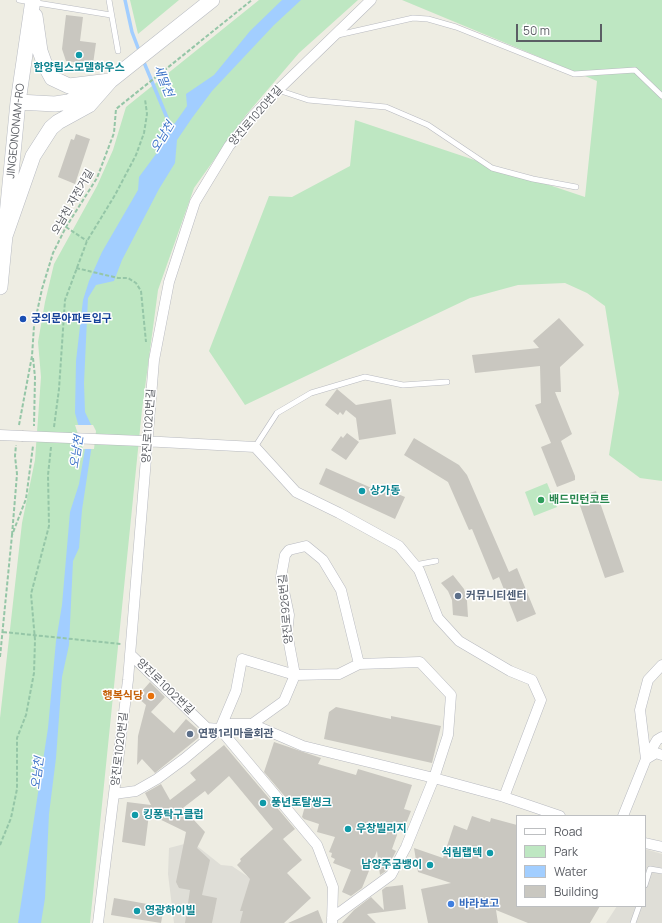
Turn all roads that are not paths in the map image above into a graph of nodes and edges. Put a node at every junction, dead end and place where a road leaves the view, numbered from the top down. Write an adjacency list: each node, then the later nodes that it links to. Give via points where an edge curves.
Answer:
1 (108, 0): 5 (lane)
2 (212, 0): 8 (street)
3 (371, 0): 6 (street, 양진로1020번길)
4 (28, 1): 5 (lane); 8 (street, via 40,51 52,78 69,86); 11 (street, JINGEONONAM-RO)
5 (111, 15): 7 (lane)
6 (335, 35): 9 (street, 양진로1020번길); 10 (lane, via 413,18 428,19 456,27 574,74 636,70)
7 (118, 51)
8 (110, 81): 11 (street, via 99,89 68,102); 13 (street, via 89,105 58,122 45,134 33,156)
9 (278, 90): 12 (lane, via 308,100 386,107 428,125 492,168); 17 (street, 양진로1020번길, via 229,146 195,202 169,282 154,360)
10 (662, 96)
11 (18, 102): 13 (street, JINGEONONAM-RO)
12 (576, 187)
13 (5, 236): 14 (street, JINGEONONAM-RO)
14 (0, 287)
15 (446, 382): 18 (lane, via 403,385 365,376 311,393 277,413)
16 (0, 435): 17 (street, bridge)
17 (145, 441): 18 (street); 21 (street, 양진로1020번길)
18 (254, 447): 20 (street, via 296,492 399,546)
19 (436, 560): 20 (lane)
20 (415, 565): 32 (street, via 438,618 459,641 510,671 532,680 541,700)
21 (131, 650): 26 (street, 양진로1002번길, via 206,728); 31 (street, 양진로1020번길)
22 (359, 664): 24 (street, via 339,674); 24 (street, 양진로926번길, via 341,590 323,560 306,546 289,550 285,555 282,577); 30 (street, via 420,662 451,695 448,735)
23 (662, 665): 29 (street, via 648,680 640,710)
24 (295, 675): 25 (street, via 284,701); 26 (street, via 242,659 236,692)
25 (252, 724): 26 (street, via 226,724); 30 (street, via 303,746)
26 (220, 729): 31 (street, via 157,779 136,791); 40 (street, via 317,845 333,887)
27 (662, 737): 29 (street)
28 (662, 755): 29 (street, via 656,753)
29 (646, 759): 34 (street)
30 (434, 778): 32 (street); 40 (street, via 406,847 391,875)
31 (114, 794): 41 (street, 양진로1020번길)
32 (504, 797): 33 (street)
33 (557, 815)
34 (623, 815)
35 (646, 843): 36 (street)
36 (662, 847)
37 (662, 871): 38 (lane, via 650,869)
38 (646, 882)
39 (638, 907): 42 (lane)
40 (332, 921)
41 (98, 923)
42 (633, 923)

